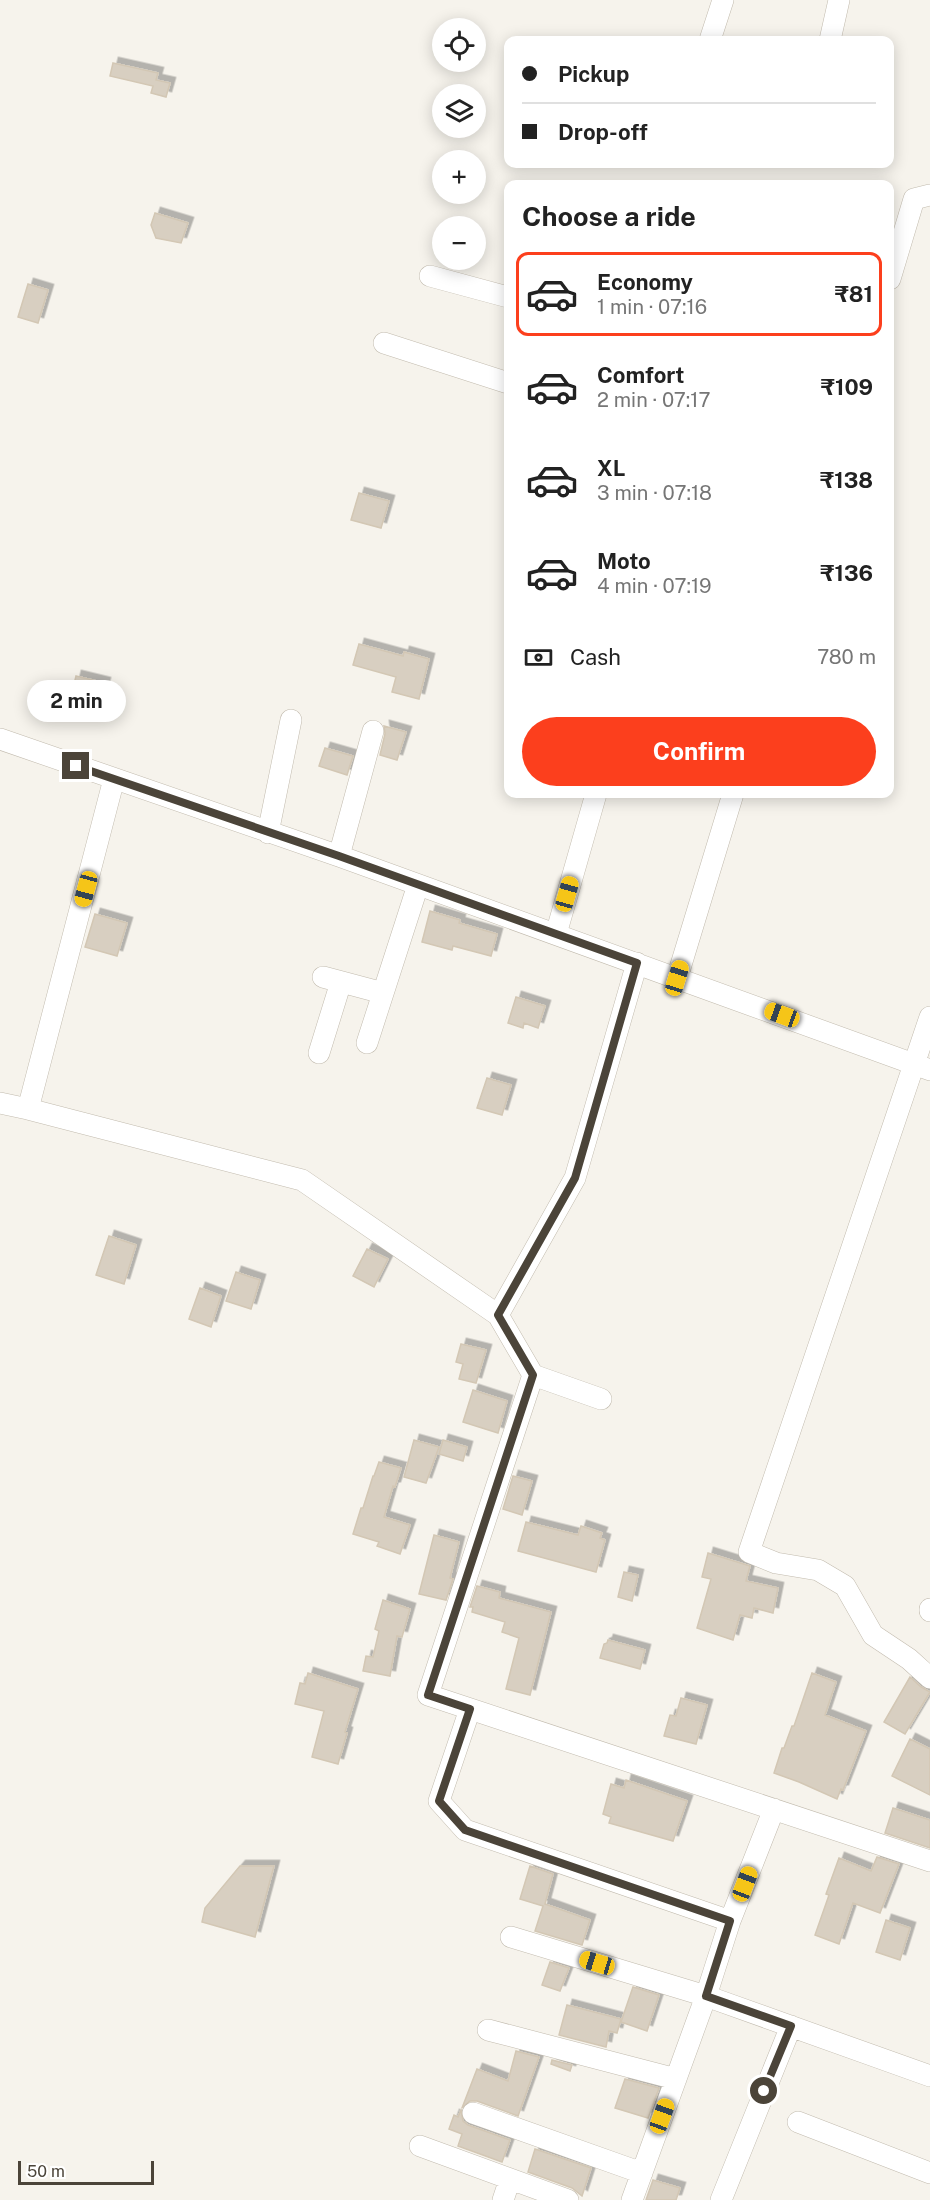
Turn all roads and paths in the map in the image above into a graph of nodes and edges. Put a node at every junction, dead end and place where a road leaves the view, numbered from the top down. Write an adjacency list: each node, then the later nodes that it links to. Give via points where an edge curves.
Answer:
1 (723, 0): 3 (street)
2 (839, 0): 4 (street)
3 (711, 36)
4 (831, 36)
5 (930, 195): 6 (street, via 914,199)
6 (894, 266)
7 (430, 276): 8 (street)
8 (504, 296)
9 (384, 343): 10 (street)
10 (504, 382)
11 (291, 720): 17 (street)
12 (373, 731): 18 (street)
13 (0, 740): 14 (street)
14 (114, 779): 17 (street); 29 (street)
15 (595, 798): 20 (street)
16 (732, 798): 22 (street)
17 (268, 833): 18 (street)
18 (339, 856): 19 (street)
19 (418, 885): 20 (street); 23 (street)
20 (556, 934): 21 (street)
21 (637, 963): 22 (street); 30 (street, via 575,1178)
22 (677, 978): 27 (street)
23 (383, 993): 25 (street); 26 (street, via 332,979)
24 (930, 1017): 27 (street)
25 (368, 1043)
26 (319, 1053)
27 (923, 1067): 33 (street, via 749,1552 776,1563 818,1570 845,1586 873,1635)
28 (0, 1103): 29 (street)
29 (28, 1109): 30 (street, via 302,1180)
30 (498, 1315): 31 (street)
31 (533, 1375): 32 (street); 34 (street, via 428,1695)
32 (601, 1399)
33 (930, 1678)
34 (470, 1709): 35 (street); 37 (street, via 439,1801 465,1830)
35 (774, 1809): 36 (street); 37 (street)
36 (930, 1861)
37 (730, 1921): 39 (street)
38 (511, 1936): 39 (street)
39 (706, 1996): 40 (street); 43 (street)
40 (791, 2026): 42 (street); 53 (street)
41 (488, 2030): 43 (street)
42 (930, 2076)
43 (676, 2079): 47 (street)
44 (473, 2113): 47 (street)
45 (798, 2122): 48 (street)
46 (420, 2146): 49 (street)
47 (642, 2173): 52 (street)
48 (930, 2173)
49 (510, 2179): 50 (street); 51 (street)
50 (503, 2200)
51 (567, 2200)
52 (632, 2200)
53 (720, 2200)

